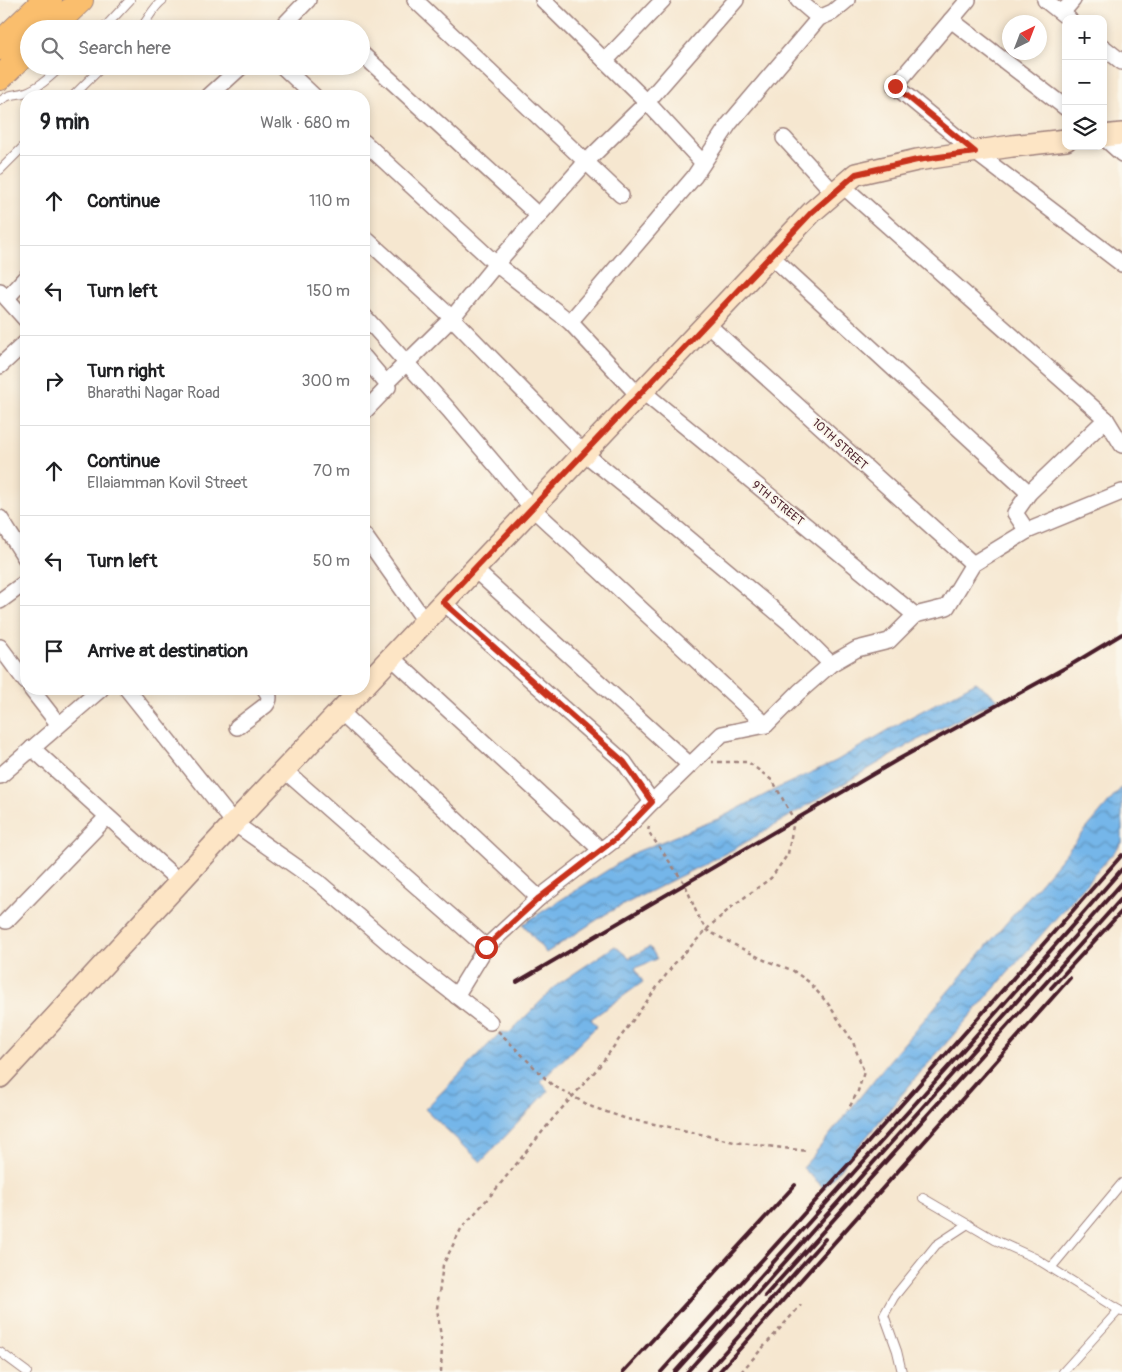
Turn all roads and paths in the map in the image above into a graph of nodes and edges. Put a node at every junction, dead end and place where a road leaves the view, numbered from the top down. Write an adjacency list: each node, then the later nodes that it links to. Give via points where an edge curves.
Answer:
1 (48, 0): 18 (highway)
2 (81, 0): 19 (main road)
3 (130, 0): 20 (lane)
4 (308, 0): 22 (street)
5 (415, 0): 51 (street)
6 (543, 0): 28 (street)
7 (663, 0): 28 (street)
8 (736, 0): 40 (street)
9 (798, 0): 17 (street)
10 (847, 0): 17 (street, via 833,12)
11 (968, 0): 23 (street)
12 (1045, 0): 15 (street)
13 (1073, 0): 16 (street)
14 (159, 1): 21 (lane)
15 (1064, 15)
16 (1066, 15)
17 (819, 18): 52 (street, via 729,124)
18 (29, 20)
19 (60, 20)
20 (111, 20)
21 (147, 20)
22 (289, 20)
23 (951, 20): 41 (street); 49 (street, via 895,86)
24 (20, 29): 25 (highway)
25 (9, 41): 39 (main road)
26 (1107, 50): 29 (street)
27 (370, 61): 56 (street)
28 (605, 61): 40 (street)
29 (1122, 62)
30 (52, 75): 34 (lane)
31 (94, 75): 35 (lane)
32 (232, 75): 36 (street)
33 (292, 75): 37 (street)
34 (30, 90)
35 (79, 90)
36 (216, 90)
37 (308, 90)
38 (20, 93): 39 (lane)
39 (0, 94)
40 (647, 102): 51 (street); 52 (street)
41 (1062, 105)
42 (1122, 134): 43 (main road)
43 (1107, 136)
44 (784, 138): 54 (street)
45 (1062, 141): 49 (main road)
46 (1107, 141): 50 (street)
47 (370, 148): 59 (street, 9TH STREET)
48 (20, 150): 53 (lane)
49 (975, 152): 54 (main road, via 917,160 856,174); 60 (street)
50 (1122, 154)
51 (586, 162): 55 (street); 56 (street)
52 (703, 163): 65 (street)
53 (0, 170)
54 (838, 189): 58 (main road); 75 (street)
55 (621, 195)
56 (539, 216): 59 (street)
57 (370, 243): 64 (street)
58 (770, 255): 67 (main road); 79 (street)
59 (496, 264): 64 (street); 65 (street, 9TH STREET)
60 (1122, 264)
61 (20, 281): 62 (street)
62 (3, 294): 63 (street)
63 (20, 313)
64 (452, 318): 69 (street); 77 (street)
65 (570, 322): 73 (street, 9TH STREET)
66 (370, 323): 69 (street)
67 (706, 323): 73 (main road); 85 (street, 10TH STREET)
68 (20, 348): 71 (street)
69 (406, 362): 72 (street); 80 (street)
70 (370, 364): 72 (street)
71 (0, 366)
72 (386, 383): 74 (street, via 388,387)
73 (640, 393): 77 (main road); 90 (street, 9TH STREET)
74 (370, 406)
75 (1106, 419): 76 (street); 79 (street)
76 (1122, 445)
77 (584, 453): 80 (main road); 94 (street, via 792,624)
78 (1122, 492): 82 (street)
79 (1029, 493): 82 (street, via 1015,513)
80 (532, 508): 86 (main road); 103 (street)
81 (0, 518): 84 (street)
82 (1028, 531): 85 (street)
83 (370, 548): 91 (street)
84 (20, 550)
85 (973, 564): 90 (street, via 947,607)
86 (474, 569): 89 (main road); 107 (street)
87 (20, 587): 88 (street)
88 (0, 602)
89 (443, 602): 91 (main road); 110 (street, via 624,762)
90 (915, 615): 94 (street, via 889,641 857,649)
91 (425, 621): 93 (main road)
92 (0, 648): 95 (street)
93 (391, 657): 96 (main road); 113 (street)
94 (831, 664): 103 (street)
95 (20, 674)
96 (370, 680)
97 (36, 695): 104 (street)
98 (94, 695): 104 (street)
99 (133, 695): 112 (street)
100 (269, 695): 105 (street, via 270,701 266,705)
101 (355, 695): 102 (main road)
102 (340, 711): 108 (main road); 115 (street)
103 (766, 724): 107 (street, via 722,734)
104 (59, 725): 106 (street)
105 (237, 726)
106 (32, 748): 109 (street); 111 (street)
107 (690, 765): 110 (street); 117 (path, via 748,762 773,781 794,820 788,854 771,878)
108 (284, 770): 112 (main road); 118 (street)
109 (0, 776)
110 (652, 802): 113 (street); 117 (path, via 648,831 685,884)
111 (107, 817): 114 (street); 116 (street)
112 (234, 823): 114 (main road); 119 (street, via 318,882)
113 (601, 850): 115 (street)
114 (180, 882): 121 (main road)
115 (539, 898): 118 (street)
116 (6, 921)
117 (706, 930): 122 (path, via 674,964 604,1060); 123 (path, via 764,960 792,970 809,982 829,1005 853,1042 864,1072)
118 (486, 947): 119 (street)
119 (456, 996): 120 (street)
120 (490, 1022): 122 (path, via 552,1085)
121 (0, 1077)
122 (573, 1096): 124 (path, via 627,1120 734,1142); 133 (path, via 461,1229 443,1265 437,1308 442,1345)
123 (848, 1110)
124 (807, 1151)
125 (1122, 1183): 128 (lane)
126 (923, 1198): 127 (lane)
127 (968, 1224): 128 (lane); 135 (lane, via 936,1245 894,1297 884,1315)
128 (1051, 1268): 130 (lane)
129 (801, 1305): 134 (path)
130 (1121, 1311): 136 (lane)
131 (0, 1352): 132 (lane)
132 (27, 1372)
133 (441, 1372)
134 (741, 1372)
135 (902, 1372)
136 (1063, 1372)

